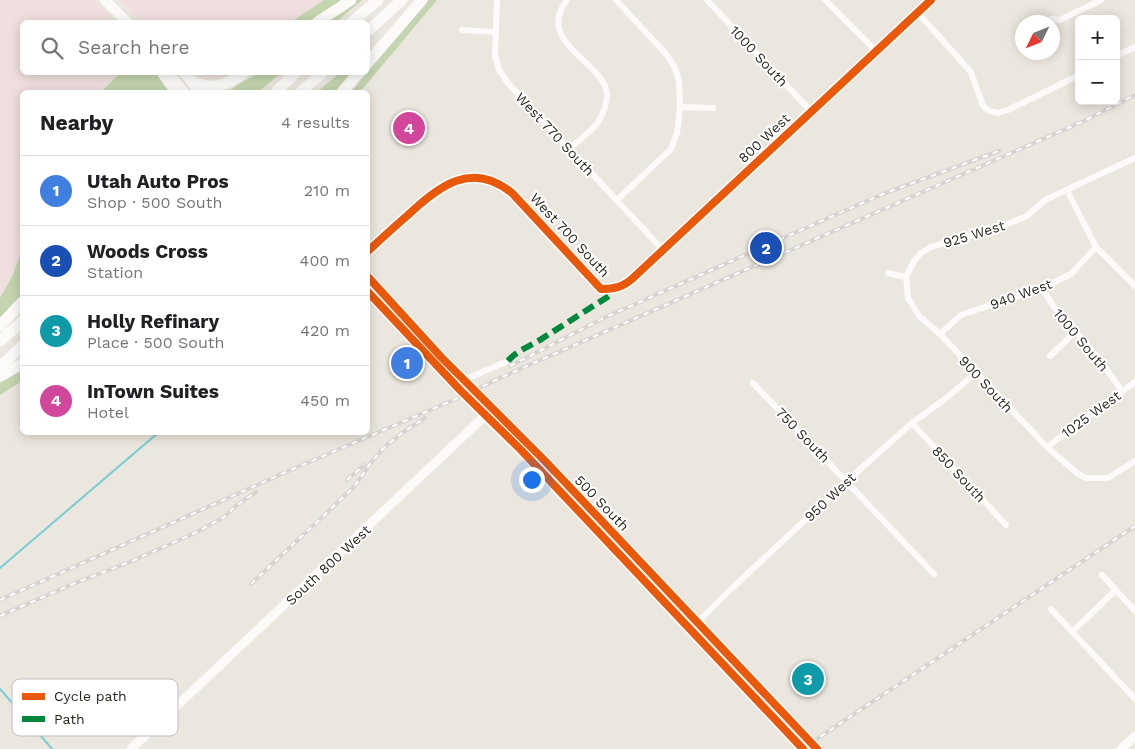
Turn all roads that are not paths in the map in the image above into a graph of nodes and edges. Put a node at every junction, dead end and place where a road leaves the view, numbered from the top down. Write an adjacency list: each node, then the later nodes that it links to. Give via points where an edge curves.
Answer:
1 (105, 0): 14 (main road)
2 (351, 0): 15 (highway)
3 (378, 0): 16 (highway)
4 (402, 0): 18 (highway)
5 (422, 0): 24 (highway)
6 (497, 0): 20 (street, West 770 South)
7 (567, 0): 44 (street, via 557,21 563,39 607,90 607,104 599,121)
8 (616, 0): 41 (street, via 668,55 679,81)
9 (707, 0): 43 (street, 1000 South)
10 (825, 0): 22 (street)
11 (931, 0): 13 (main road, 800 West)
12 (1102, 0): 17 (street)
13 (918, 13): 22 (main road, 800 West); 32 (street, via 971,72 980,102 989,111 1008,110)
14 (125, 20)
15 (321, 20)
16 (354, 20)
17 (1060, 20)
18 (370, 29)
19 (462, 30): 20 (street)
20 (495, 32): 44 (street, West 770 South, via 499,70)
21 (1135, 47): 23 (street)
22 (876, 51): 43 (main road, 800 West)
23 (1120, 54)
24 (370, 60)
25 (164, 75): 34 (highway)
26 (170, 75): 35 (main road)
27 (185, 75): 33 (main road)
28 (240, 75): 33 (highway, via 209,87); 37 (highway)
29 (293, 75): 38 (highway)
30 (320, 75): 39 (highway)
31 (356, 75): 40 (highway)
32 (1075, 77)
33 (191, 82): 36 (main road)
34 (175, 90)
35 (182, 90)
36 (197, 90)
37 (227, 90)
38 (278, 90)
39 (303, 90)
40 (344, 90)
41 (680, 107): 42 (street); 47 (street, via 671,149)
42 (713, 108)
43 (812, 111): 50 (main road, 800 West)
44 (569, 149): 47 (street, West 770 South)
45 (1135, 158): 46 (street, 925 West)
46 (1069, 189): 48 (street); 52 (street, 925 West, via 1045,200 1027,216 998,228 931,247 917,257)
47 (617, 200): 50 (street, West 770 South)
48 (1096, 247): 54 (street); 55 (street, 940 West, via 1071,274)
49 (370, 249): 56 (main road, West 700 South, via 434,191 453,182 484,178 497,182 512,193 601,289)
50 (662, 250): 56 (main road, 800 West, via 626,283)
51 (888, 273): 52 (street)
52 (906, 277): 62 (street, 900 South, via 908,298 920,317)
53 (370, 279): 72 (main road, 500 South)
54 (1135, 286)
55 (1042, 288): 61 (street, 1000 South); 62 (street, 940 West, via 961,315)
56 (612, 289)
57 (370, 294): 69 (main road, 500 South)
58 (20, 304): 60 (highway)
59 (20, 324): 63 (highway)
60 (0, 326)
61 (1075, 332): 65 (street); 75 (street, 1000 South)
62 (940, 334): 70 (street, 900 South)
63 (0, 341)
64 (20, 348): 68 (highway)
65 (1050, 356)
66 (508, 361): 72 (street)
67 (20, 365): 71 (highway)
68 (0, 366)
69 (442, 371): 72 (main road); 76 (main road, 500 South)
70 (976, 373): 77 (street, 950 West); 78 (street, 900 South)
71 (0, 376)
72 (464, 380): 76 (main road, 500 South)
73 (1135, 382): 75 (street, 1025 West)
74 (753, 384): 80 (street, 750 South)
75 (1122, 391): 78 (street, 1025 West)
76 (489, 412): 87 (main road, 500 South, via 544,461); 88 (main road, 500 South); 91 (main road, South 800 West)
77 (912, 423): 80 (street, 950 West); 81 (street, 850 South)
78 (1047, 447): 79 (street, 900 South, via 1087,478 1108,478)
79 (1135, 460)
80 (847, 481): 82 (street, 750 South); 87 (street, 950 West)
81 (1006, 525)
82 (934, 574)
83 (1102, 575): 84 (street)
84 (1116, 590): 86 (street); 89 (street)
85 (1051, 609): 89 (street)
86 (1135, 611)
87 (698, 622): 88 (street, 950 West); 96 (main road, 500 South)
88 (691, 629): 95 (main road, 500 South)
89 (1072, 632): 90 (street)
90 (1135, 699)
91 (178, 705)
92 (145, 736): 94 (main road, South 800 West)
93 (1135, 736): 97 (main road)
94 (131, 749)
95 (803, 749)
96 (817, 749)
97 (1122, 749)

